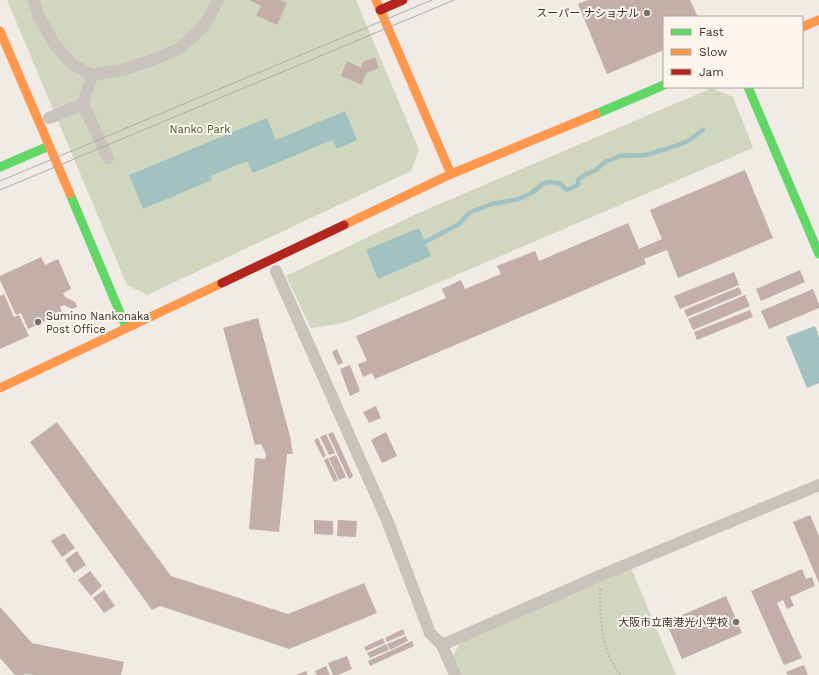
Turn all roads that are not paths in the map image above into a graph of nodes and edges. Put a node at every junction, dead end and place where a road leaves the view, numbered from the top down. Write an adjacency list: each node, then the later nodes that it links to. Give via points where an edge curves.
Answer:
1 (34, 0): 9 (street, via 38,16 55,45 72,64)
2 (218, 0): 9 (street, via 205,25 180,48 126,70)
3 (376, 0): 5 (street)
4 (402, 0): 5 (street)
5 (380, 10): 17 (street)
6 (819, 20): 7 (street)
7 (803, 27)
8 (0, 31): 14 (street)
9 (92, 75): 12 (street)
10 (663, 85): 17 (street)
11 (748, 88): 18 (street)
12 (83, 104): 13 (street); 15 (street)
13 (49, 118)
14 (49, 146): 16 (street); 20 (street)
15 (108, 158)
16 (0, 167)
17 (451, 174): 20 (street)
18 (819, 254)
19 (276, 272): 23 (street, via 387,520 430,633)
20 (126, 328): 21 (street)
21 (0, 388)
22 (819, 485): 23 (street, via 604,574)
23 (442, 645): 24 (street)
24 (454, 675)

